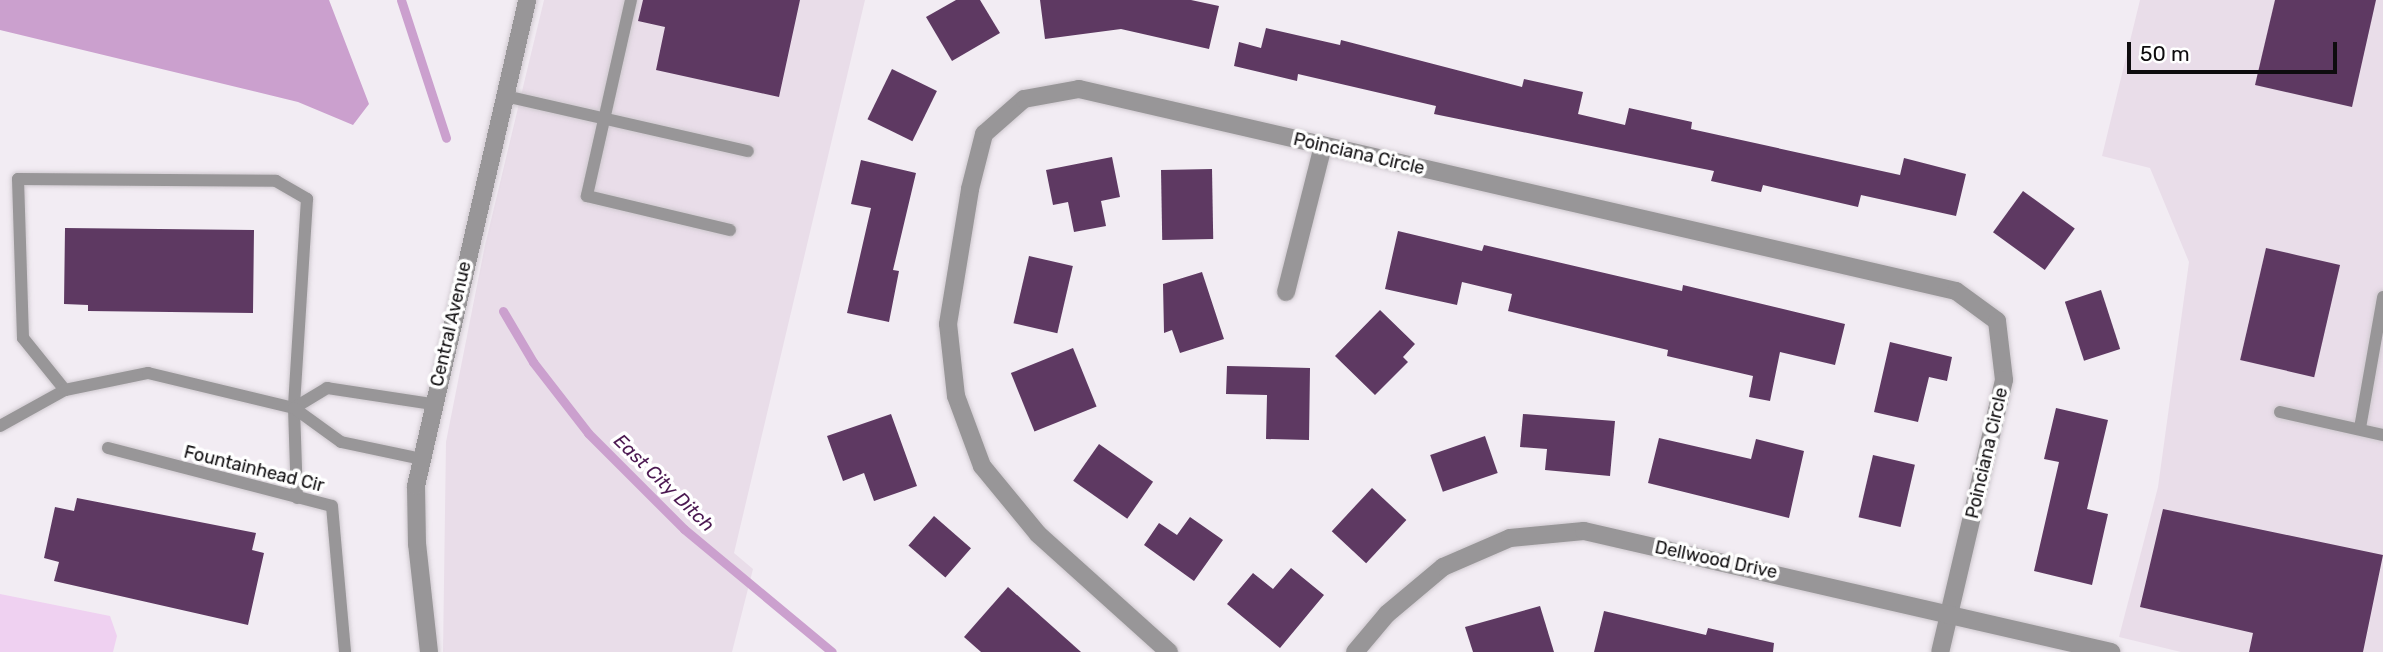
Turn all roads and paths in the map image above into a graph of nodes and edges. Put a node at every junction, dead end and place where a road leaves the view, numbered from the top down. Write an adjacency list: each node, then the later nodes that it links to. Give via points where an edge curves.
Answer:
1 (527, 0): 3 (street, Central Avenue)
2 (631, 0): 4 (lane)
3 (505, 96): 4 (lane); 11 (street, Central Avenue)
4 (604, 118): 6 (lane); 7 (lane, via 587,196)
5 (1323, 146): 8 (street); 20 (street, Poinciana Circle, via 1956,291 1997,321 2004,380); 23 (street, Poinciana Circle, via 1079,89 1024,99 984,134 970,189 948,324 956,396 982,466 1038,534)
6 (748, 150)
7 (730, 230)
8 (1286, 292)
9 (2383, 297): 15 (lane)
10 (65, 390): 12 (lane, via 148,373); 12 (lane, via 23,338 18,179 276,181 307,199); 14 (lane)
11 (432, 404): 12 (lane, via 327,388); 18 (street, Central Avenue)
12 (294, 408): 18 (lane, via 341,442); 19 (lane)
13 (2280, 412): 15 (lane)
14 (0, 426)
15 (2360, 428): 16 (lane)
16 (2383, 435)
17 (108, 448): 19 (lane, Fountainhead Cir)
18 (422, 459): 22 (street, Central Avenue, via 416,486 417,544)
19 (297, 498): 21 (lane, Fountainhead Cir, via 332,506)
20 (1949, 613): 24 (street, Dellwood Drive, via 1584,531 1550,532 1510,538 1443,567 1387,614); 25 (street, Poinciana Circle); 26 (street, Dellwood Drive)
21 (345, 652)
22 (429, 652)
23 (1170, 652)
24 (1355, 652)
25 (1940, 652)
26 (2111, 652)

